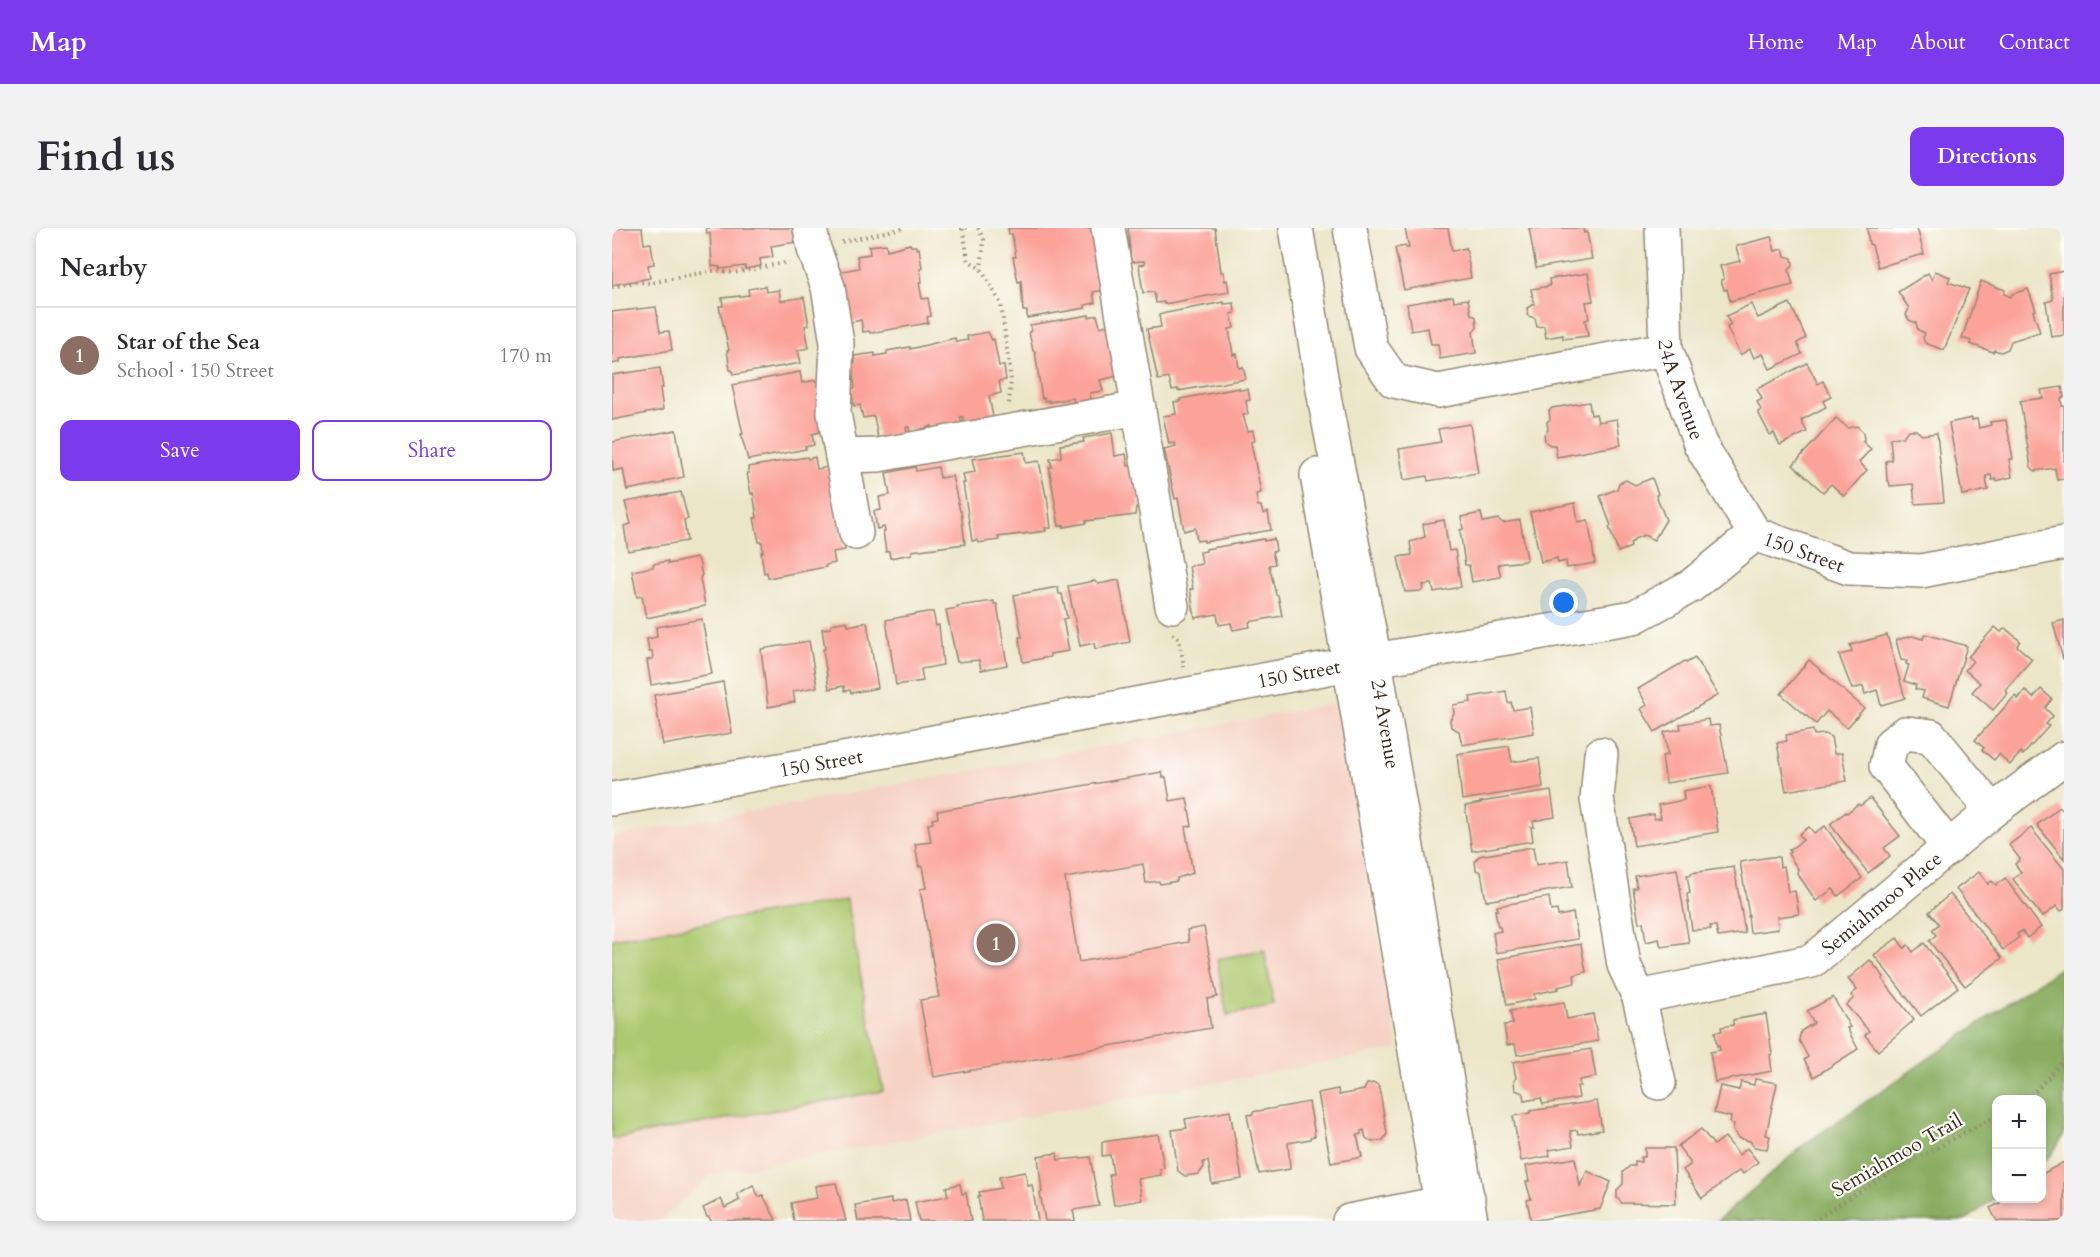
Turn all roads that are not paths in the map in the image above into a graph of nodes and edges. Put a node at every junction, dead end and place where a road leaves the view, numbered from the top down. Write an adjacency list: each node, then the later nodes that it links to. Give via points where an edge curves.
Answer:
1 (1108, 228): 8 (street)
2 (1274, 228): 14 (street, 24 Avenue)
3 (1296, 228): 14 (street, 24 Avenue)
4 (1350, 228): 7 (street, via 1371,348 1394,381 1438,391)
5 (1662, 228): 7 (street, 24A Avenue)
6 (812, 239): 9 (street, via 828,287 837,343 834,413)
7 (1666, 349): 11 (street, 24A Avenue, via 1700,444)
8 (1139, 408): 9 (street, via 878,455); 13 (street)
9 (842, 456): 10 (street)
10 (856, 533)
11 (1755, 534): 12 (street, 150 Street, via 1849,568 1921,571); 14 (street, 150 Street, via 1691,586 1634,617)
12 (2064, 543)
13 (1172, 606)
14 (1362, 663): 17 (street, 150 Street); 22 (street, 24 Avenue)
15 (1601, 754): 20 (street, via 1597,799 1624,965)
16 (2064, 758): 18 (street, Semiahmoo Place)
17 (612, 799)
18 (1992, 811): 19 (street, Semiahmoo Place); 19 (street, Semiahmoo Place, via 1931,736 1905,733 1891,744 1886,766)
19 (1949, 848): 20 (street, Semiahmoo Place, via 1812,961)
20 (1639, 997): 21 (street)
21 (1659, 1083)
22 (1456, 1211): 23 (street)
23 (1349, 1221)

